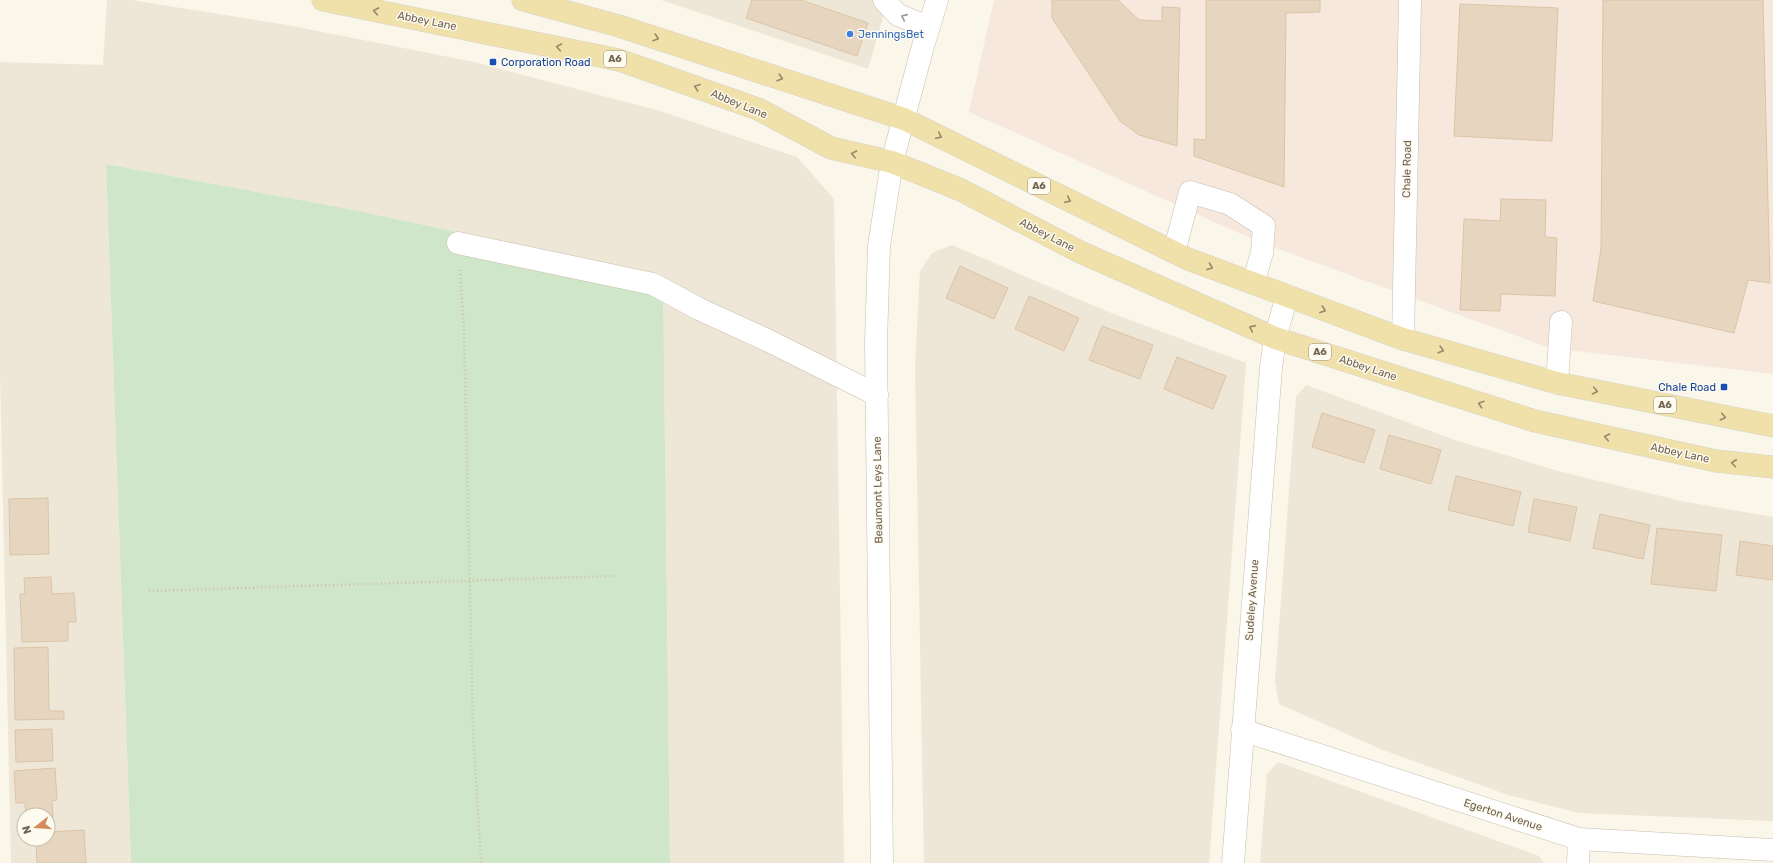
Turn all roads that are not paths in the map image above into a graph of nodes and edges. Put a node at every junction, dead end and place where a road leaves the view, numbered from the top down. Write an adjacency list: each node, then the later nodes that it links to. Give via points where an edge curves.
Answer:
1 (323, 0): 8 (main road, Abbey Lane / A6, one-way to 1, via 831,148 758,110 619,60)
2 (523, 0): 7 (main road, A6, one-way to 7, via 619,26)
3 (884, 0): 6 (street, one-way to 3, via 898,15)
4 (937, 0): 6 (street)
5 (1410, 0): 15 (street, Chale Road)
6 (928, 27): 7 (street)
7 (904, 119): 8 (street, Beaumont Leys Lane); 10 (main road, A6, one-way to 10)
8 (892, 162): 14 (main road, Abbey Lane / A6, one-way to 8, via 1080,252 961,190); 17 (street, Beaumont Leys Lane, via 878,259)
9 (458, 243): 17 (street, via 653,284)
10 (1174, 252): 11 (main road, A6, one-way to 11); 11 (street, via 1190,192 1230,204 1264,226 1262,253)
11 (1253, 283): 12 (main road, A6)
12 (1286, 296): 14 (street, Sudeley Avenue); 15 (main road, A6, one-way to 15)
13 (1561, 322): 16 (street)
14 (1275, 338): 19 (main road, Abbey Lane / A6, one-way to 14, via 1716,461 1535,421); 20 (street, Sudeley Avenue)
15 (1403, 339): 16 (main road, A6, one-way to 16)
16 (1557, 383): 18 (main road, A6, one-way to 18)
17 (877, 395): 23 (street, Beaumont Leys Lane)
18 (1773, 426)
19 (1773, 467)
20 (1242, 730): 21 (street, Egerton Avenue); 24 (street, Sudeley Avenue)
21 (1579, 840): 22 (street, Egerton Avenue); 25 (street)
22 (1773, 850)
23 (882, 863)
24 (1233, 863)
25 (1578, 863)

